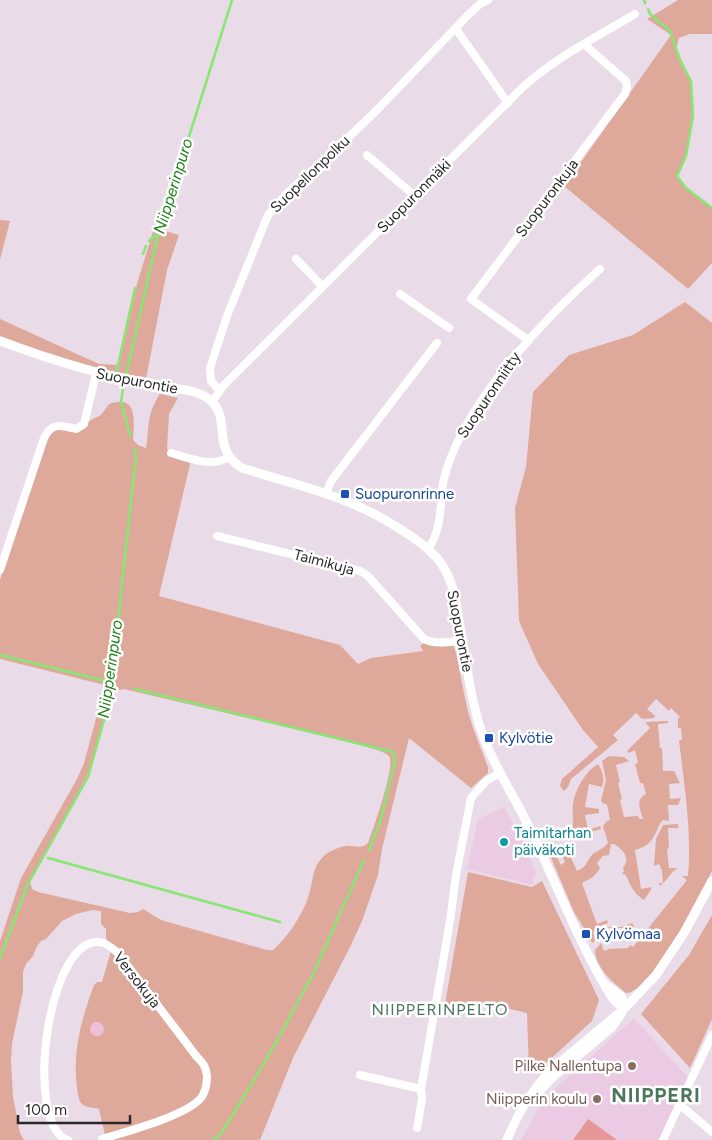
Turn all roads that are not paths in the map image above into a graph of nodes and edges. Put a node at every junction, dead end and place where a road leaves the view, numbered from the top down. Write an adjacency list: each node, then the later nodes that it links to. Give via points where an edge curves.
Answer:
1 (488, 0): 3 (street, Suopellonpolku)
2 (635, 14): 4 (street, Suopuronmäki)
3 (456, 29): 5 (street); 17 (street, Suopellonpolku, via 268,215 227,316 210,368 212,381)
4 (584, 45): 5 (street, Suopuronmäki, via 538,74); 14 (street, Suopuronkuja, via 626,81 625,94 471,299)
5 (508, 103): 7 (street, Suopuronmäki)
6 (367, 155): 7 (street)
7 (415, 196): 10 (street, Suopuronmäki)
8 (296, 260): 10 (street)
9 (600, 269): 14 (street, Suopuronniitty)
10 (322, 286): 17 (street, Suopuronmäki)
11 (400, 294): 12 (street)
12 (449, 328)
13 (0, 340): 16 (street, Suopurontie)
14 (528, 340): 23 (street, Suopuronniitty, via 460,437 443,481 436,530)
15 (437, 343): 21 (street, via 336,474)
16 (96, 374): 18 (street, Suopurontie, via 193,392); 24 (street, via 84,424 76,429 60,425 48,431)
17 (220, 392): 18 (street, Suopuronmäki)
18 (212, 402): 20 (street, via 220,417 224,448)
19 (171, 453): 20 (street, via 212,462)
20 (229, 457): 21 (street, Suopurontie, via 242,468)
21 (326, 493): 23 (street, Suopurontie, via 379,516)
22 (217, 536): 25 (street, Taimikuja, via 360,570 428,642)
23 (428, 549): 25 (street, Suopurontie, via 452,585)
24 (0, 570)
25 (462, 640): 26 (street, Suopurontie, via 480,726)
26 (500, 772): 28 (street, Suopurontie, via 533,835 578,937 604,984 622,997); 31 (street, via 486,781 471,798)
27 (712, 881): 28 (street, via 669,958)
28 (625, 1008): 38 (street, via 612,1026 528,1101)
29 (712, 1035): 32 (street)
30 (360, 1075): 31 (street)
31 (421, 1089): 33 (street)
32 (679, 1104): 34 (street); 39 (street)
33 (417, 1128)
34 (712, 1132)
35 (68, 1140): 37 (street, Versokuja, via 55,1131 48,1106 44,1076 46,1030 52,1004 70,962 78,951 98,942 117,952 206,1066 207,1083 200,1099 189,1108)
36 (93, 1140): 37 (street, Versokuja)
37 (102, 1140)
38 (507, 1140)
39 (663, 1140)

